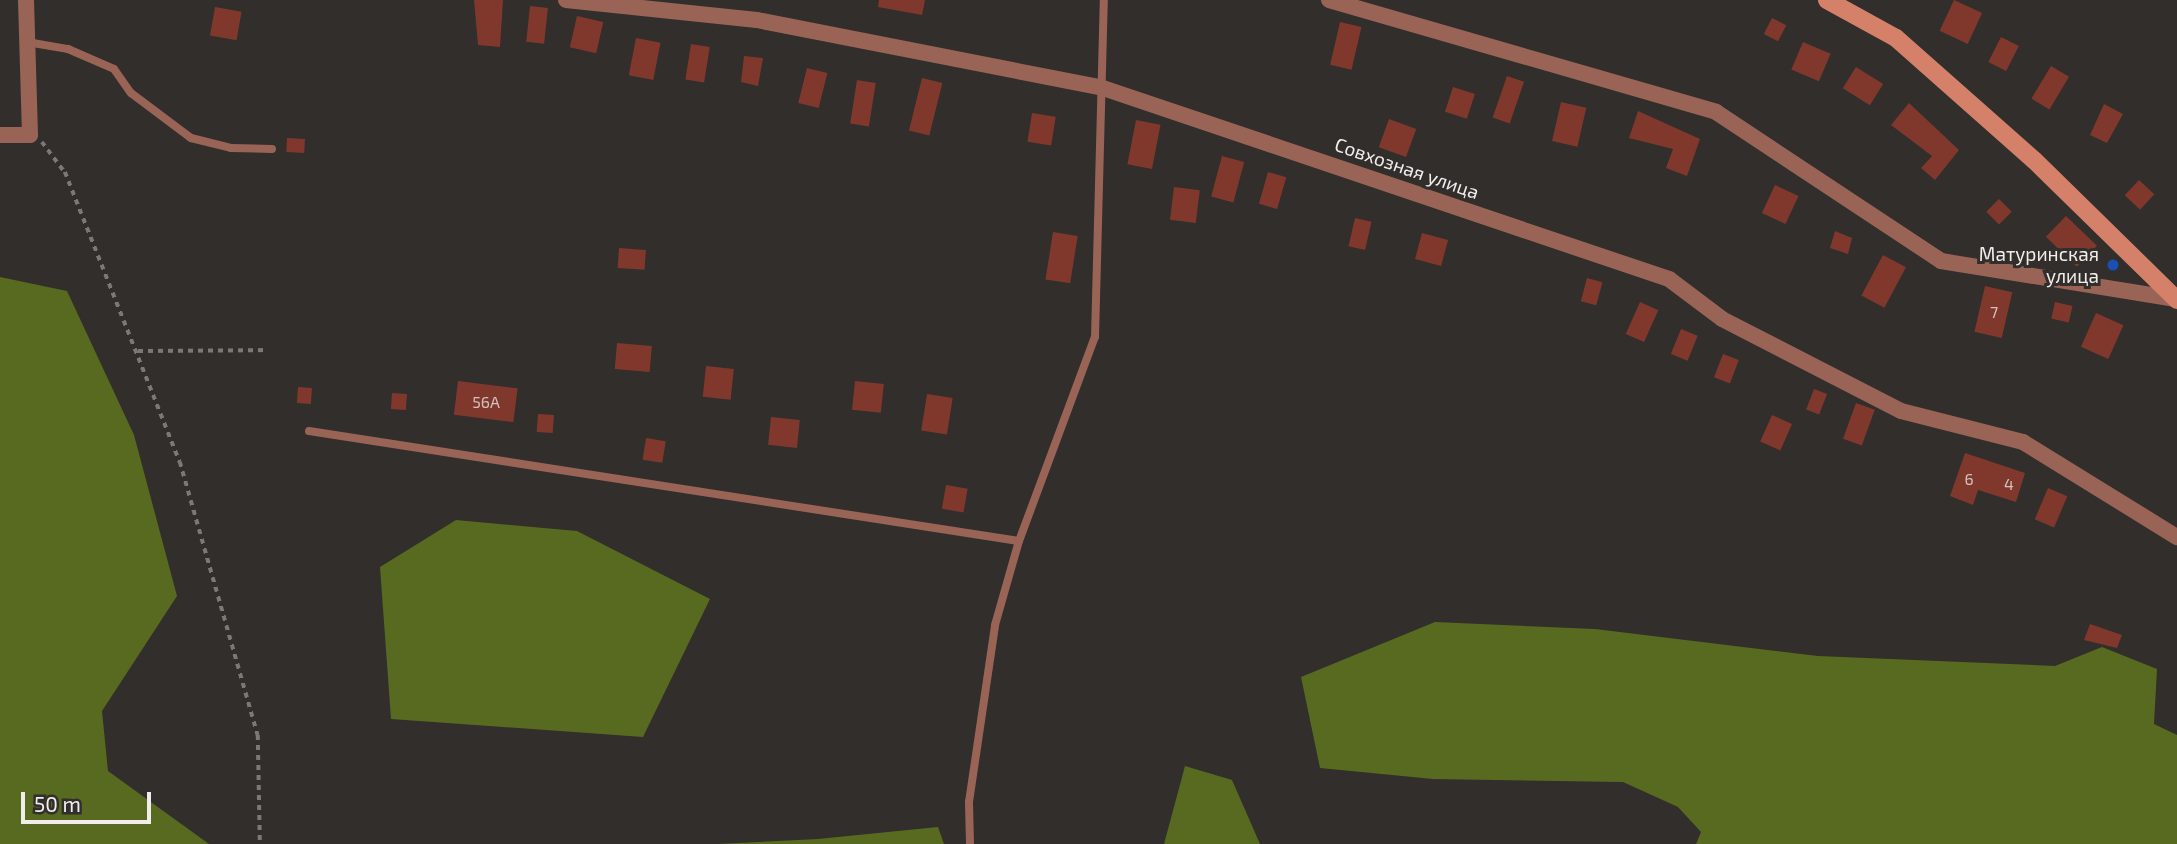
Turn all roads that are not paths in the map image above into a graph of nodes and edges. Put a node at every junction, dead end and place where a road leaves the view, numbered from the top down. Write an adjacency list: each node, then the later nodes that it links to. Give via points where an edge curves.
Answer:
1 (26, 0): 6 (street)
2 (566, 0): 7 (street, Совхозная улица, via 757,20)
3 (1104, 0): 7 (lane)
4 (1329, 0): 10 (street, via 1716,112 1941,261)
5 (1827, 0): 10 (street, via 1896,38 2034,160)
6 (27, 42): 8 (street, via 30,135); 9 (lane, via 68,49 114,68 131,93 191,138 231,148)
7 (1100, 87): 12 (street, Совхозная улица, via 1669,279 1722,319 1901,411 2023,442); 13 (lane, via 1101,288 1095,337)
8 (0, 135)
9 (272, 149)
10 (2177, 300)
11 (309, 430): 13 (lane)
12 (2177, 537)
13 (1019, 541): 14 (lane, via 986,667 969,802)
14 (970, 844)

